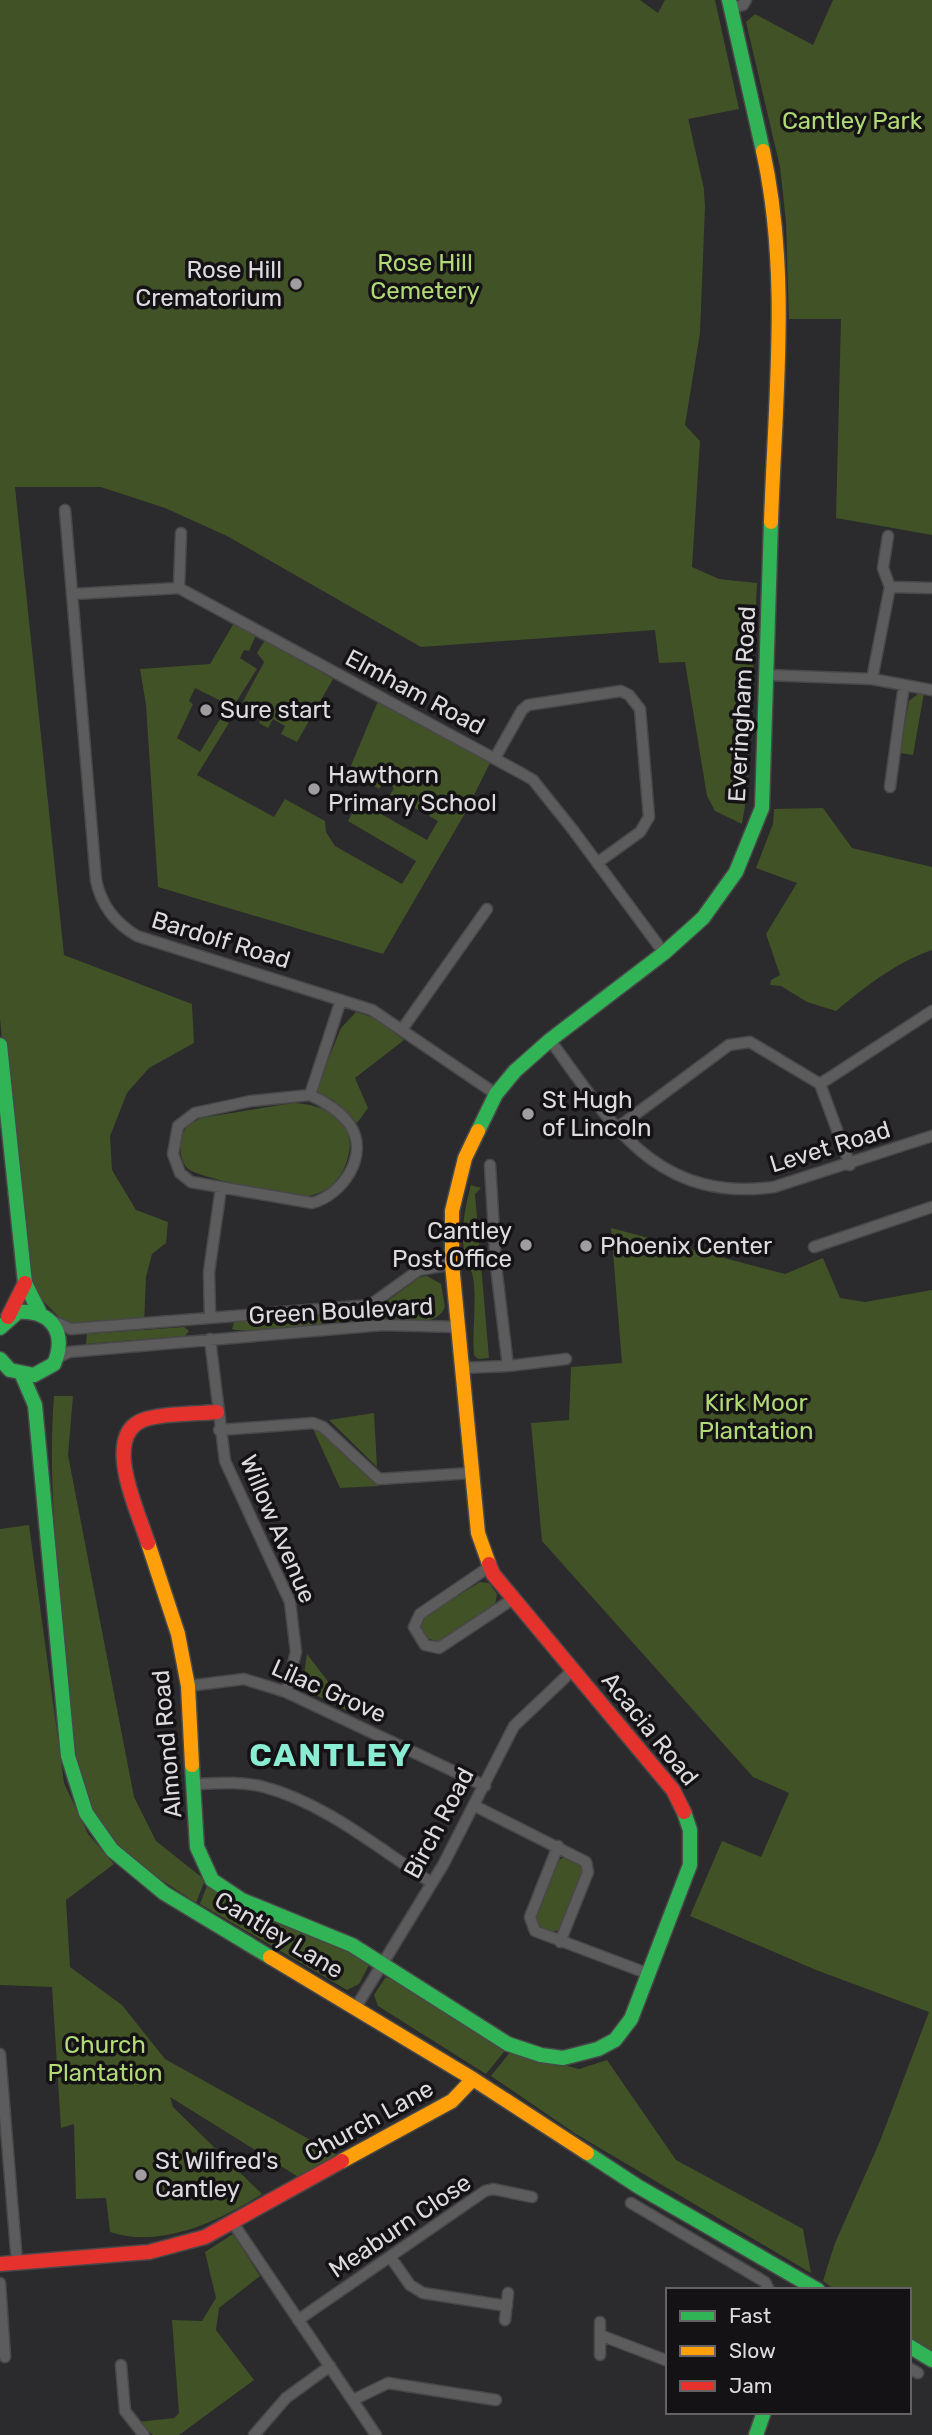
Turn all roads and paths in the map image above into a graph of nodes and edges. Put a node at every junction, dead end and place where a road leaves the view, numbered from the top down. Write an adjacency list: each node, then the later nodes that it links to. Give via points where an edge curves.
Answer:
1 (746, 0): 2 (street, via 743,5)
2 (730, 4): 10 (street, Everingham Road, via 771,189 779,268)
3 (65, 510): 9 (street, Bardolf Road)
4 (181, 533): 7 (street)
5 (888, 536): 6 (street, via 883,568)
6 (890, 587): 8 (street); 11 (street)
7 (179, 588): 9 (street); 14 (street, Elmham Road)
8 (932, 588)
9 (74, 594): 19 (street, Bardolf Road, via 96,880 103,901 118,923 136,936)
10 (767, 675): 11 (street); 18 (street, Everingham Road, via 764,785 758,824 723,894)
11 (872, 679): 12 (street)
12 (904, 685): 13 (street); 15 (street)
13 (932, 690)
14 (495, 758): 16 (street, Elmham Road, via 533,780); 16 (street, via 528,705 621,691 629,695 640,709 649,817 640,832)
15 (890, 787)
16 (597, 863): 18 (street, Elmham Road)
17 (487, 909): 21 (street)
18 (664, 953): 22 (street, Everingham Road)
19 (341, 1000): 21 (street, Bardolf Road, via 372,1010); 26 (street)
20 (932, 1011): 24 (street)
21 (403, 1028): 25 (street, Bardolf Road)
22 (550, 1040): 25 (street, Everingham Road, via 514,1071); 27 (street, Levet Road)
23 (0, 1045): 35 (street)
24 (820, 1084): 27 (street, via 755,1045 737,1042); 30 (street)
25 (496, 1094): 34 (street, Everingham Road, via 458,1181 452,1211)
26 (310, 1095): 31 (street, via 195,1113 178,1126 173,1154 180,1173 191,1182); 31 (street, via 331,1107 354,1133 356,1150 340,1189 312,1203)
27 (617, 1128): 30 (street, Levet Road, via 647,1159 698,1183 719,1187 774,1187)
28 (932, 1136): 30 (street, Levet Road)
29 (490, 1165): 49 (street)
30 (850, 1165)
31 (221, 1188): 38 (street, via 207,1295)
32 (932, 1207): 33 (street)
33 (814, 1247)
34 (452, 1264): 37 (street, Green Boulevard, via 419,1270 370,1305); 42 (street, Everingham Road)
35 (25, 1283): 36 (street); 41 (street)
36 (39, 1311): 40 (street); 41 (street, via 28,1310)
37 (225, 1317): 38 (street, Green Boulevard); 43 (street, Green Boulevard)
38 (210, 1318): 39 (street, Green Boulevard)
39 (192, 1320): 40 (street, Green Boulevard, via 71,1329); 45 (street)
40 (53, 1321): 46 (street, via 62,1342)
41 (4, 1322)
42 (458, 1327): 43 (street, Green Boulevard, via 383,1325); 50 (street, Acacia Road)
43 (227, 1338): 44 (street, Green Boulevard)
44 (210, 1339): 45 (street, Green Boulevard); 54 (street, Willow Avenue)
45 (195, 1340): 46 (street, Green Boulevard, via 69,1352)
46 (57, 1358): 51 (street)
47 (566, 1359): 49 (street)
48 (1, 1361): 52 (street)
49 (508, 1366): 50 (street)
50 (461, 1368): 56 (street, Acacia Road)
51 (47, 1370): 52 (street); 53 (street, Cantley Lane)
52 (22, 1375): 53 (street, Cantley Lane)
53 (35, 1405): 70 (street, Cantley Lane, via 68,1756 86,1813 112,1850 164,1893)
54 (217, 1412): 55 (street, Willow Avenue); 60 (street, Almond Road, via 146,1419 131,1429 122,1445 121,1458 178,1634)
55 (219, 1430): 56 (street, via 313,1423 379,1479); 61 (street, Willow Avenue, via 230,1473 290,1602 296,1653)
56 (471, 1473): 57 (street, Acacia Road, via 478,1533)
57 (489, 1567): 58 (street, Acacia Road); 58 (street, via 419,1614 414,1627 420,1639 430,1648 439,1648)
58 (513, 1599): 59 (street, Acacia Road)
59 (573, 1670): 63 (street, Birch Road, via 522,1715); 69 (street, Acacia Road, via 673,1790 690,1830 690,1865)
60 (188, 1686): 61 (street, Lilac Grove, via 244,1679); 62 (street, Almond Road)
61 (286, 1692): 63 (street, Lilac Grove)
62 (194, 1784): 66 (street, via 247,1784 282,1793 320,1811); 68 (street, Almond Road, via 197,1847 212,1880 242,1900 352,1945)
63 (485, 1786): 64 (street, Birch Road)
64 (475, 1806): 65 (street); 66 (street, Birch Road)
65 (558, 1846): 67 (street, via 589,1867); 67 (street, via 530,1917 535,1931)
66 (432, 1883): 68 (street, Birch Road)
67 (561, 1942): 69 (street)
68 (381, 1964): 69 (street, Acacia Road, via 508,2044 563,2057 584,2054 615,2040 631,2019); 70 (street, Birch Road)
69 (649, 1974)
70 (356, 2007): 72 (street, Cantley Lane)
71 (0, 2054): 73 (street)
72 (473, 2079): 76 (street, Church Lane, via 452,2101); 82 (street, Cantley Lane, via 639,2187)
73 (4, 2148): 78 (street)
74 (531, 2197): 77 (street, Meaburn Close, via 485,2191)
75 (631, 2203): 81 (street, via 765,2282)
76 (233, 2223): 78 (street, Church Lane, via 205,2237 149,2252); 85 (street)
77 (391, 2258): 84 (street, via 410,2286 422,2293); 85 (street, Meaburn Close)
78 (17, 2263): 79 (street, Church Lane)
79 (0, 2264)
80 (0, 2283): 91 (street)
81 (768, 2288)
82 (812, 2288)
83 (508, 2293): 84 (street)
84 (507, 2306): 86 (street)
85 (298, 2320): 95 (street)
86 (505, 2320)
87 (600, 2322): 88 (street)
88 (600, 2335): 90 (street); 92 (street)
89 (911, 2347): 93 (street)
90 (600, 2355)
91 (5, 2357)
92 (666, 2360)
93 (932, 2360)
94 (121, 2365): 99 (street, via 125,2411)
95 (330, 2366): 96 (street); 100 (street, via 286,2398)
96 (353, 2400): 97 (street, via 388,2382); 101 (street)
97 (496, 2400)
98 (763, 2414): 102 (street)
99 (144, 2435)
100 (254, 2435)
101 (376, 2435)
102 (756, 2435)

